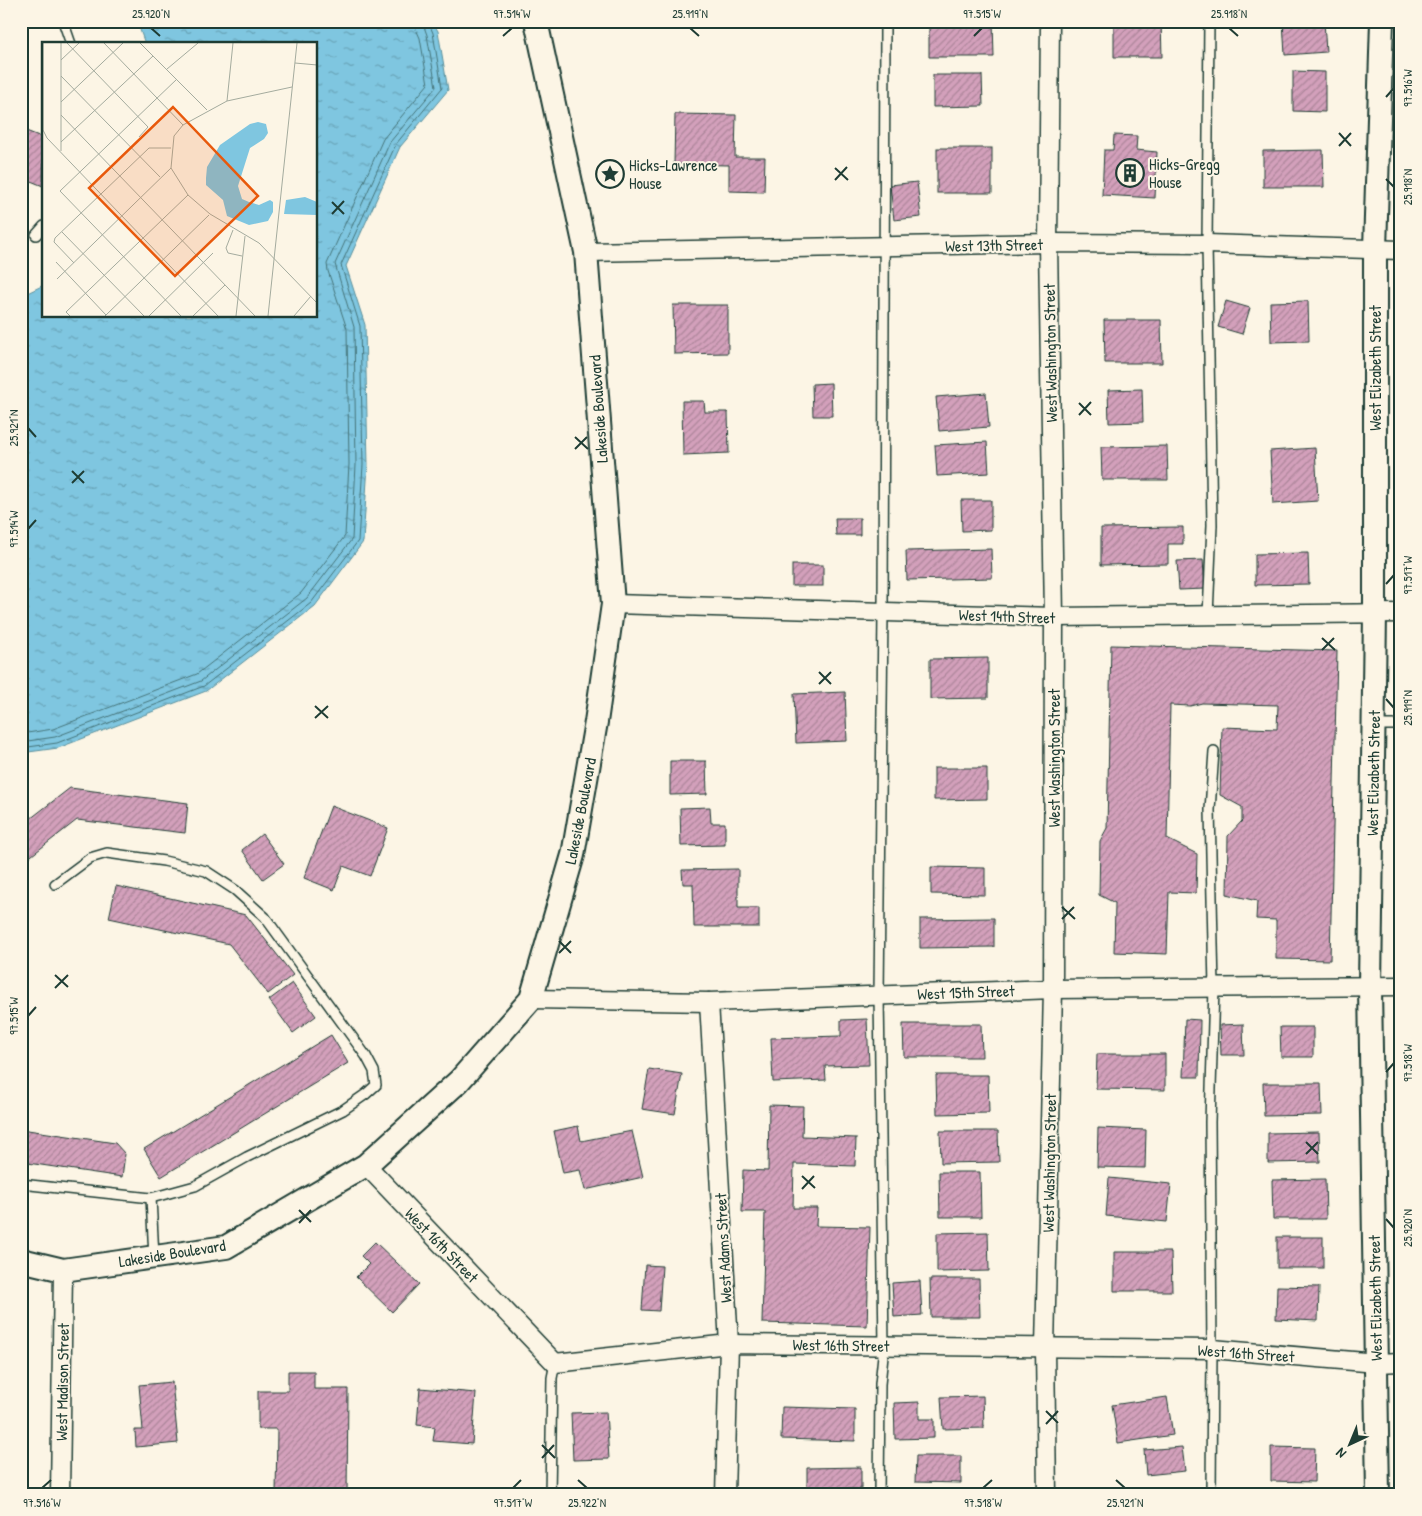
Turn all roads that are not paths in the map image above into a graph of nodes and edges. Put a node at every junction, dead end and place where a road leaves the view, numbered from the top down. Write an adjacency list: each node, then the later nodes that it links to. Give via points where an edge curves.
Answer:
1 (63, 21): 7 (lane)
2 (536, 21): 15 (street, Lakeside Boulevard)
3 (885, 21): 12 (lane)
4 (1050, 21): 10 (street, West Washington Street)
5 (1210, 21): 11 (lane)
6 (1382, 21): 13 (street, West Elizabeth Street)
7 (70, 42)
8 (42, 228): 9 (lane)
9 (36, 235)
10 (1048, 243): 11 (street, West 13th Street); 12 (street, West 13th Street); 21 (street, West Washington Street)
11 (1207, 244): 13 (street, West 13th Street); 20 (lane, via 1212,525)
12 (885, 247): 15 (street, West 13th Street); 17 (lane)
13 (1376, 249): 14 (street, West 13th Street); 18 (street, West Elizabeth Street)
14 (1401, 250)
15 (586, 252): 16 (street, Lakeside Boulevard)
16 (613, 604): 17 (street, West 14th Street); 31 (street, Lakeside Boulevard, via 573,854)
17 (883, 612): 21 (street, West 14th Street); 30 (lane)
18 (1375, 613): 19 (street, West 14th Street); 20 (street, West 14th Street); 23 (street, West Elizabeth Street)
19 (1401, 613)
20 (1208, 615): 21 (street, West 14th Street)
21 (1054, 617): 29 (street, West Washington Street)
22 (1401, 725): 23 (lane)
23 (1374, 726): 27 (street, West Elizabeth Street)
24 (1214, 751): 28 (lane, via 1210,810)
25 (55, 884): 35 (lane, via 90,858 107,853 206,870 266,917 374,1071 376,1085 343,1110 195,1186)
26 (1401, 986): 27 (street, West 15th Street)
27 (1370, 987): 28 (street, West 15th Street); 45 (street, West Elizabeth Street)
28 (1214, 988): 29 (street, West 15th Street); 42 (lane, via 1210,1122)
29 (1053, 989): 30 (street, West 15th Street); 41 (street, West Washington Street)
30 (879, 995): 32 (street, West 15th Street); 40 (lane)
31 (531, 998): 32 (street, West 15th Street); 33 (street, Lakeside Boulevard, via 459,1081)
32 (709, 1002): 39 (street, West Adams Street)
33 (366, 1165): 36 (street, Lakeside Boulevard, via 226,1247); 44 (street, West 16th Street)
34 (21, 1184): 35 (lane)
35 (151, 1198): 36 (lane)
36 (154, 1257): 38 (street, Lakeside Boulevard)
37 (21, 1260): 38 (street, Lakeside Boulevard)
38 (63, 1270): 46 (street, West Madison Street)
39 (729, 1344): 40 (street, West 16th Street); 44 (street, West 16th Street); 48 (street, West Adams Street)
40 (884, 1346): 41 (street, West 16th Street); 49 (lane, via 880,1384)
41 (1045, 1348): 42 (street, West 16th Street); 50 (street, West Washington Street)
42 (1212, 1349): 45 (street, West 16th Street); 51 (lane)
43 (1401, 1362): 45 (street, West 16th Street)
44 (554, 1363): 47 (lane)
45 (1377, 1363): 52 (street, West Elizabeth Street)
46 (60, 1495)
47 (550, 1495)
48 (725, 1495)
49 (879, 1495)
50 (1047, 1495)
51 (1211, 1495)
52 (1378, 1495)

